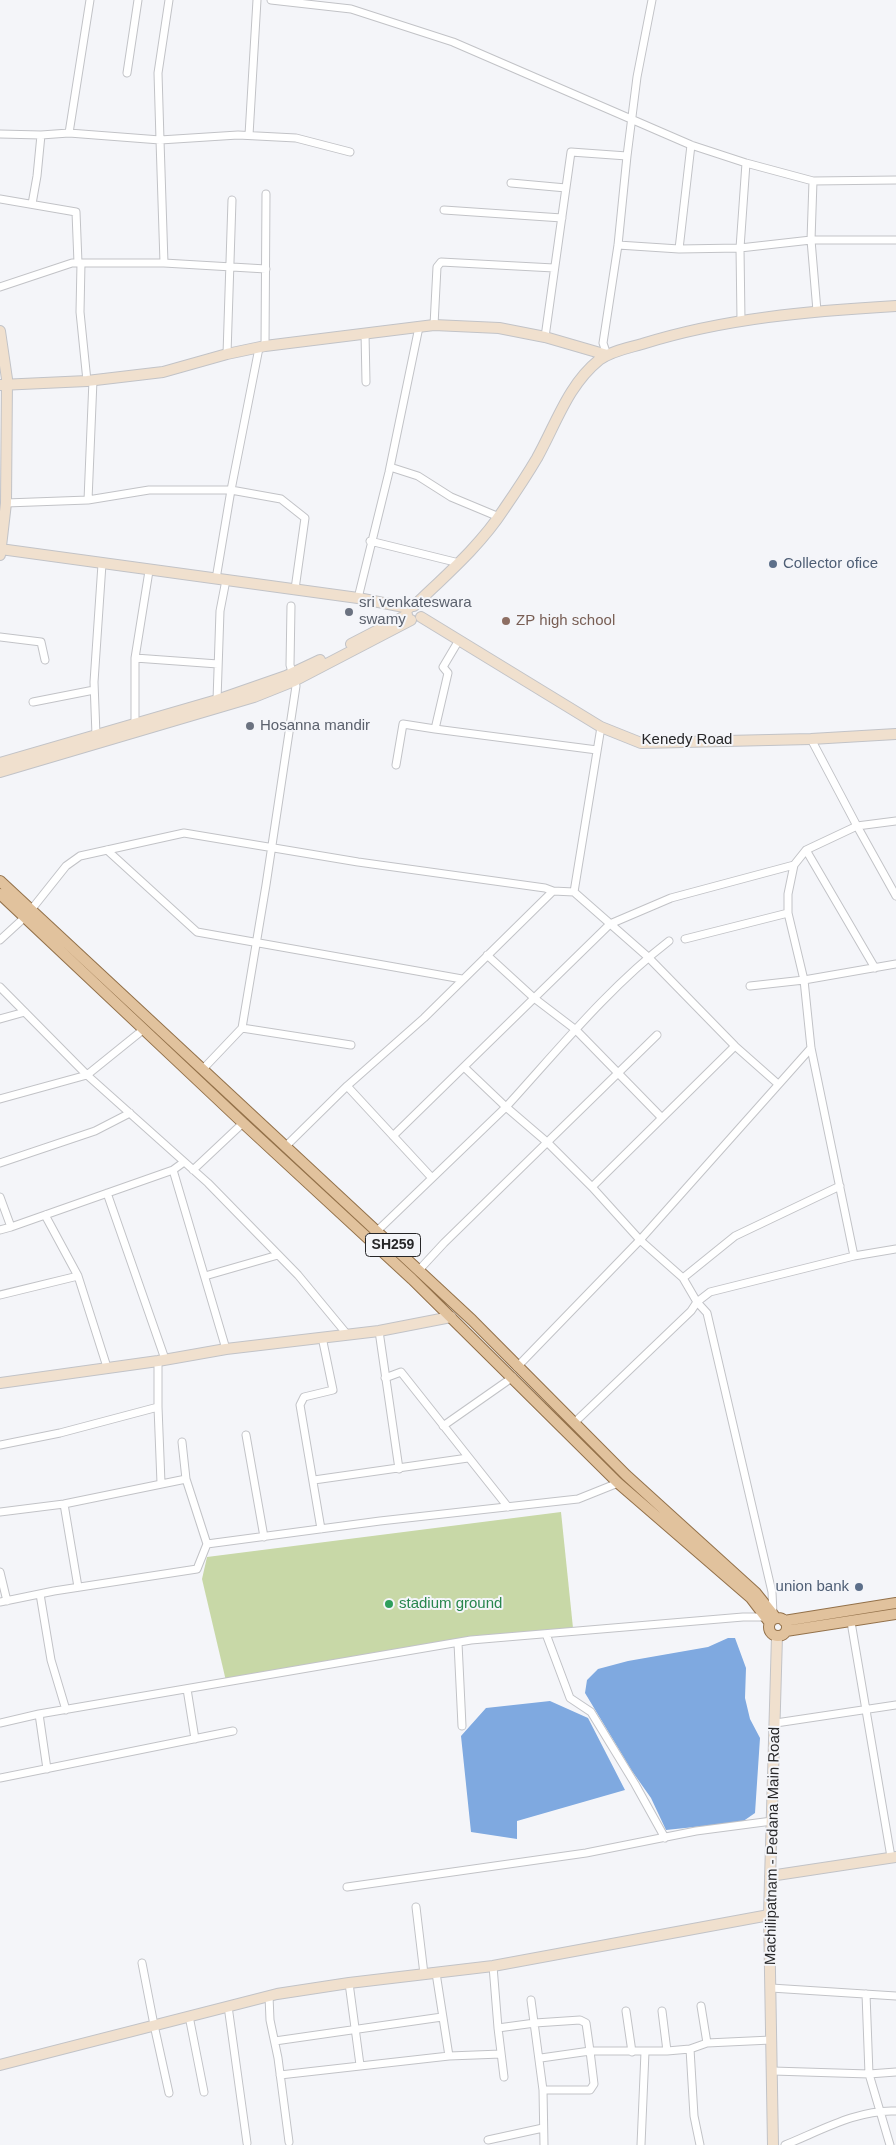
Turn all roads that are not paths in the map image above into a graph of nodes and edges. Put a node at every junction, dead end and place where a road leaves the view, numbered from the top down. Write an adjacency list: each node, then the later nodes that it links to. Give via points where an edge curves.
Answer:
1 (90, 0): 9 (street)
2 (138, 0): 7 (street)
3 (169, 0): 13 (street, via 158,73)
4 (257, 0): 12 (street)
5 (271, 0): 8 (street, via 351,9 453,42)
6 (652, 0): 8 (street)
7 (127, 74)
8 (630, 119): 14 (street); 16 (street)
9 (69, 133): 11 (street); 13 (street)
10 (0, 134): 11 (street)
11 (41, 135): 25 (street)
12 (249, 135): 13 (street); 15 (street, via 296,138)
13 (160, 140): 34 (street)
14 (691, 145): 17 (street); 31 (street)
15 (350, 152)
16 (627, 156): 21 (street, via 571,152); 30 (street)
17 (746, 163): 18 (street); 32 (street)
18 (813, 180): 19 (street); 28 (street)
19 (896, 180)
20 (511, 183): 21 (street)
21 (566, 188): 27 (street)
22 (266, 194): 37 (street)
23 (0, 199): 25 (street)
24 (232, 200): 35 (street)
25 (32, 204): 33 (street, via 76,212)
26 (444, 210): 27 (street)
27 (562, 218): 36 (street)
28 (811, 240): 29 (street); 32 (street); 40 (street)
29 (896, 240)
30 (618, 246): 31 (street); 49 (street, via 603,343)
31 (679, 248): 32 (street)
32 (740, 248): 41 (street)
33 (80, 263): 34 (street); 38 (street); 50 (street, via 80,312)
34 (164, 263): 35 (street)
35 (229, 268): 37 (street); 48 (street)
36 (554, 268): 42 (street, via 441,262 436,267); 46 (street)
37 (266, 269): 47 (street)
38 (0, 287)
39 (896, 306): 40 (street)
40 (817, 311): 41 (street)
41 (741, 320): 49 (street)
42 (434, 326): 43 (street); 46 (street, via 499,328)
43 (419, 327): 45 (street); 53 (street)
44 (0, 331): 52 (street)
45 (365, 333): 47 (street); 51 (street)
46 (546, 337): 49 (street)
47 (262, 347): 48 (street); 54 (street)
48 (227, 354): 50 (street, via 163,372)
49 (607, 355): 57 (street, via 580,379 563,404 537,458)
50 (90, 381): 52 (street); 55 (street)
51 (366, 382)
52 (3, 384): 56 (street)
53 (390, 467): 57 (street, via 418,476 458,500); 58 (street)
54 (231, 490): 55 (street, via 149,490); 64 (street); 65 (street, via 280,499 305,518)
55 (88, 500): 56 (street)
56 (6, 503): 59 (street)
57 (499, 517): 61 (street)
58 (370, 541): 61 (street); 66 (street)
59 (0, 549): 60 (street); 62 (street)
60 (0, 556)
61 (459, 563): 68 (street)
62 (102, 564): 63 (street); 75 (street)
63 (149, 571): 64 (street); 71 (street)
64 (221, 580): 65 (street); 73 (street)
65 (295, 590): 66 (street)
66 (358, 598): 68 (street)
67 (291, 606): 74 (street, via 290,665)
68 (412, 613): 70 (street, Kenedy Road); 74 (street)
69 (0, 637): 72 (street, via 26,637 41,642)
70 (459, 640): 79 (street, Kenedy Road); 80 (street, via 443,667 448,673)
71 (135, 658): 73 (street); 78 (street)
72 (45, 660)
73 (218, 664): 76 (street)
74 (293, 677): 76 (street); 87 (street, via 254,697 218,709); 90 (street, via 296,686)
75 (94, 690): 77 (street); 82 (street)
76 (217, 700): 78 (street)
77 (33, 702)
78 (135, 724): 82 (street)
79 (601, 727): 83 (street, Kenedy Road, via 641,743); 84 (street)
80 (435, 729): 84 (street); 86 (street, via 403,724)
81 (896, 734): 83 (street, Kenedy Road)
82 (96, 735): 85 (street)
83 (811, 739): 89 (street)
84 (597, 750): 96 (street)
85 (0, 762)
86 (396, 765)
87 (0, 772)
88 (896, 822): 89 (street)
89 (856, 826): 92 (street); 97 (street)
90 (271, 848): 91 (street, via 184,833); 95 (street); 105 (street)
91 (107, 850): 100 (street, via 80,856 66,866); 105 (street, via 197,932)
92 (806, 850): 93 (street); 109 (street)
93 (794, 865): 99 (street); 101 (street, via 671,898)
94 (0, 881): 100 (main road, SH259)
95 (553, 891): 96 (street); 106 (street)
96 (574, 892): 101 (street)
97 (895, 893)
98 (0, 894): 100 (main road, SH259)
99 (788, 913): 102 (street); 111 (street)
100 (27, 914): 103 (street); 118 (main road, SH259); 125 (main road, SH259)
101 (610, 924): 107 (street); 114 (street)
102 (685, 939)
103 (0, 940)
104 (670, 941): 107 (street)
105 (255, 942): 110 (street); 117 (street)
106 (487, 955): 110 (street); 114 (street)
107 (648, 958): 119 (street); 122 (street)
108 (896, 964): 109 (street)
109 (875, 968): 111 (street)
110 (462, 979): 129 (street, via 424,1018)
111 (804, 980): 112 (street); 123 (street)
112 (750, 986)
113 (0, 987): 115 (street)
114 (534, 998): 119 (street); 124 (street)
115 (25, 1012): 116 (street); 127 (street)
116 (0, 1019)
117 (242, 1028): 121 (street); 125 (street)
118 (144, 1029): 127 (street); 134 (main road, SH259)
119 (576, 1030): 126 (street); 131 (street)
120 (658, 1035): 126 (street)
121 (350, 1045)
122 (735, 1046): 128 (street); 133 (street)
123 (811, 1048): 128 (street); 143 (street)
124 (464, 1067): 131 (street); 135 (street)
125 (202, 1069): 137 (main road, SH259)
126 (618, 1074): 133 (street); 136 (street)
127 (87, 1075): 130 (street); 132 (street)
128 (778, 1084): 152 (street)
129 (346, 1086): 135 (street); 137 (street)
130 (0, 1099)
131 (506, 1107): 136 (street); 142 (street)
132 (130, 1113): 138 (street); 139 (street, via 95,1131)
133 (661, 1117): 144 (street)
134 (243, 1124): 141 (street); 151 (main road, SH259)
135 (393, 1136): 142 (street)
136 (548, 1143): 144 (street); 156 (street)
137 (285, 1147): 150 (main road, SH259)
138 (184, 1162): 140 (street); 141 (street)
139 (0, 1163)
140 (173, 1170): 145 (street); 158 (street)
141 (193, 1170): 154 (street)
142 (432, 1178): 150 (street)
143 (840, 1186): 155 (street); 159 (street, via 735,1236)
144 (592, 1187): 152 (street)
145 (107, 1193): 147 (street); 168 (street)
146 (0, 1197): 148 (street)
147 (45, 1215): 148 (street); 157 (street)
148 (11, 1227): 149 (street)
149 (0, 1230)
150 (378, 1232): 151 (street); 156 (main road, SH259)
151 (368, 1238): 163 (main road, SH259)
152 (640, 1240): 159 (street); 170 (street)
153 (896, 1249): 155 (street)
154 (278, 1255): 158 (street); 165 (street)
155 (854, 1256): 161 (street, via 710,1292)
156 (419, 1270): 162 (main road, SH259)
157 (78, 1276): 160 (street); 169 (street)
158 (205, 1276): 167 (street)
159 (683, 1278): 161 (street)
160 (0, 1295)
161 (697, 1302): 175 (street); 199 (street, via 707,1313 772,1592)
162 (460, 1310): 163 (street); 170 (main road, SH259)
163 (451, 1317): 164 (street); 171 (main road, SH259)
164 (379, 1331): 165 (street); 172 (street)
165 (346, 1334): 166 (street)
166 (322, 1337): 167 (street); 183 (street, via 334,1390 304,1397 300,1405)
167 (226, 1349): 168 (street)
168 (162, 1360): 169 (street); 174 (street)
169 (107, 1367): 173 (street)
170 (517, 1367): 175 (main road, SH259)
171 (513, 1377): 176 (street); 185 (main road, SH259)
172 (385, 1378): 176 (street, via 401,1372); 181 (street)
173 (0, 1382)
174 (158, 1407): 179 (street); 184 (street)
175 (574, 1423): 199 (main road, SH259, via 626,1475 756,1593)
176 (443, 1426): 180 (street)
177 (246, 1435): 190 (street)
178 (182, 1442): 182 (street)
179 (0, 1445)
180 (468, 1458): 181 (street); 187 (street)
181 (399, 1469): 183 (street)
182 (186, 1479): 184 (street); 191 (street)
183 (314, 1480): 189 (street)
184 (161, 1483): 186 (street)
185 (618, 1483): 187 (street, via 578,1499); 199 (main road, SH259)
186 (64, 1504): 188 (street); 193 (street)
187 (508, 1507): 189 (street)
188 (0, 1512)
189 (321, 1529): 190 (street)
190 (264, 1537): 191 (street)
191 (207, 1544): 193 (street, via 197,1569)
192 (0, 1572): 195 (street)
193 (78, 1587): 194 (street)
194 (40, 1594): 195 (street); 205 (street, via 51,1660)
195 (4, 1601)
196 (896, 1603): 199 (main road)
197 (896, 1614): 198 (main road)
198 (852, 1622): 199 (main road); 204 (street)
199 (776, 1623): 200 (street, via 743,1617); 207 (street, Machilipatnam - Pedana Main Road)
200 (546, 1634): 201 (street); 215 (street, via 570,1698 591,1712)
201 (458, 1642): 202 (street); 209 (street)
202 (187, 1689): 205 (street); 211 (street)
203 (896, 1705): 204 (street)
204 (865, 1709): 207 (street); 216 (street)
205 (66, 1710): 206 (street)
206 (39, 1714): 208 (street); 212 (street)
207 (776, 1722): 214 (street, Machilipatnam - Pedana Main Road)
208 (0, 1723)
209 (462, 1726)
210 (233, 1731): 211 (street)
211 (195, 1739): 212 (street)
212 (47, 1769): 213 (street)
213 (0, 1778)
214 (772, 1821): 215 (street); 217 (street, Machilipatnam - Pedana Main Road)
215 (665, 1838): 218 (street, via 586,1854)
216 (894, 1857): 217 (street)
217 (770, 1876): 220 (street, Machilipatnam - Pedana Main Road)
218 (347, 1887)
219 (416, 1907): 224 (street)
220 (769, 1915): 222 (street); 226 (street, Machilipatnam - Pedana Main Road)
221 (142, 1963): 238 (street)
222 (493, 1966): 223 (street); 239 (street)
223 (436, 1973): 224 (street); 236 (street)
224 (424, 1974): 225 (street)
225 (349, 1983): 228 (street); 240 (street)
226 (771, 1988): 227 (street); 241 (street, Machilipatnam - Pedana Main Road)
227 (866, 1994): 229 (street); 256 (street)
228 (269, 1996): 231 (street); 242 (street)
229 (896, 1996)
230 (531, 2000): 237 (street)
231 (228, 2006): 235 (street); 267 (street)
232 (701, 2006): 243 (street)
233 (626, 2011): 247 (street)
234 (662, 2011): 245 (street)
235 (189, 2016): 238 (street); 260 (street)
236 (442, 2017): 240 (street); 250 (street)
237 (535, 2023): 239 (street); 246 (street, via 583,2020 588,2028); 251 (street)
238 (154, 2025): 252 (street); 261 (street)
239 (498, 2028): 249 (street)
240 (356, 2030): 242 (street); 253 (street)
241 (771, 2040): 243 (street); 254 (street, Machilipatnam - Pedana Main Road)
242 (275, 2041): 257 (street)
243 (707, 2044): 244 (street)
244 (690, 2048): 245 (street); 270 (street, via 694,2116)
245 (667, 2051): 248 (street)
246 (590, 2052): 247 (street); 251 (street); 259 (street, via 593,2087 588,2090)
247 (632, 2052): 248 (street)
248 (645, 2052): 269 (street)
249 (501, 2054): 250 (street); 258 (street)
250 (449, 2056): 253 (street)
251 (541, 2058): 259 (street)
252 (0, 2064)
253 (360, 2065): 257 (street)
254 (773, 2071): 256 (street); 271 (street, Machilipatnam - Pedana Main Road)
255 (896, 2072): 256 (street)
256 (869, 2074): 262 (street)
257 (280, 2076): 266 (street)
258 (504, 2077)
259 (544, 2090): 264 (street)
260 (204, 2092)
261 (169, 2093)
262 (880, 2110): 263 (street); 272 (street); 273 (street)
263 (896, 2111)
264 (543, 2128): 265 (street); 268 (street)
265 (488, 2140)
266 (289, 2142)
267 (247, 2143)
268 (544, 2145)
269 (641, 2145)
270 (700, 2145)
271 (772, 2145)
272 (785, 2145)
273 (890, 2145)

